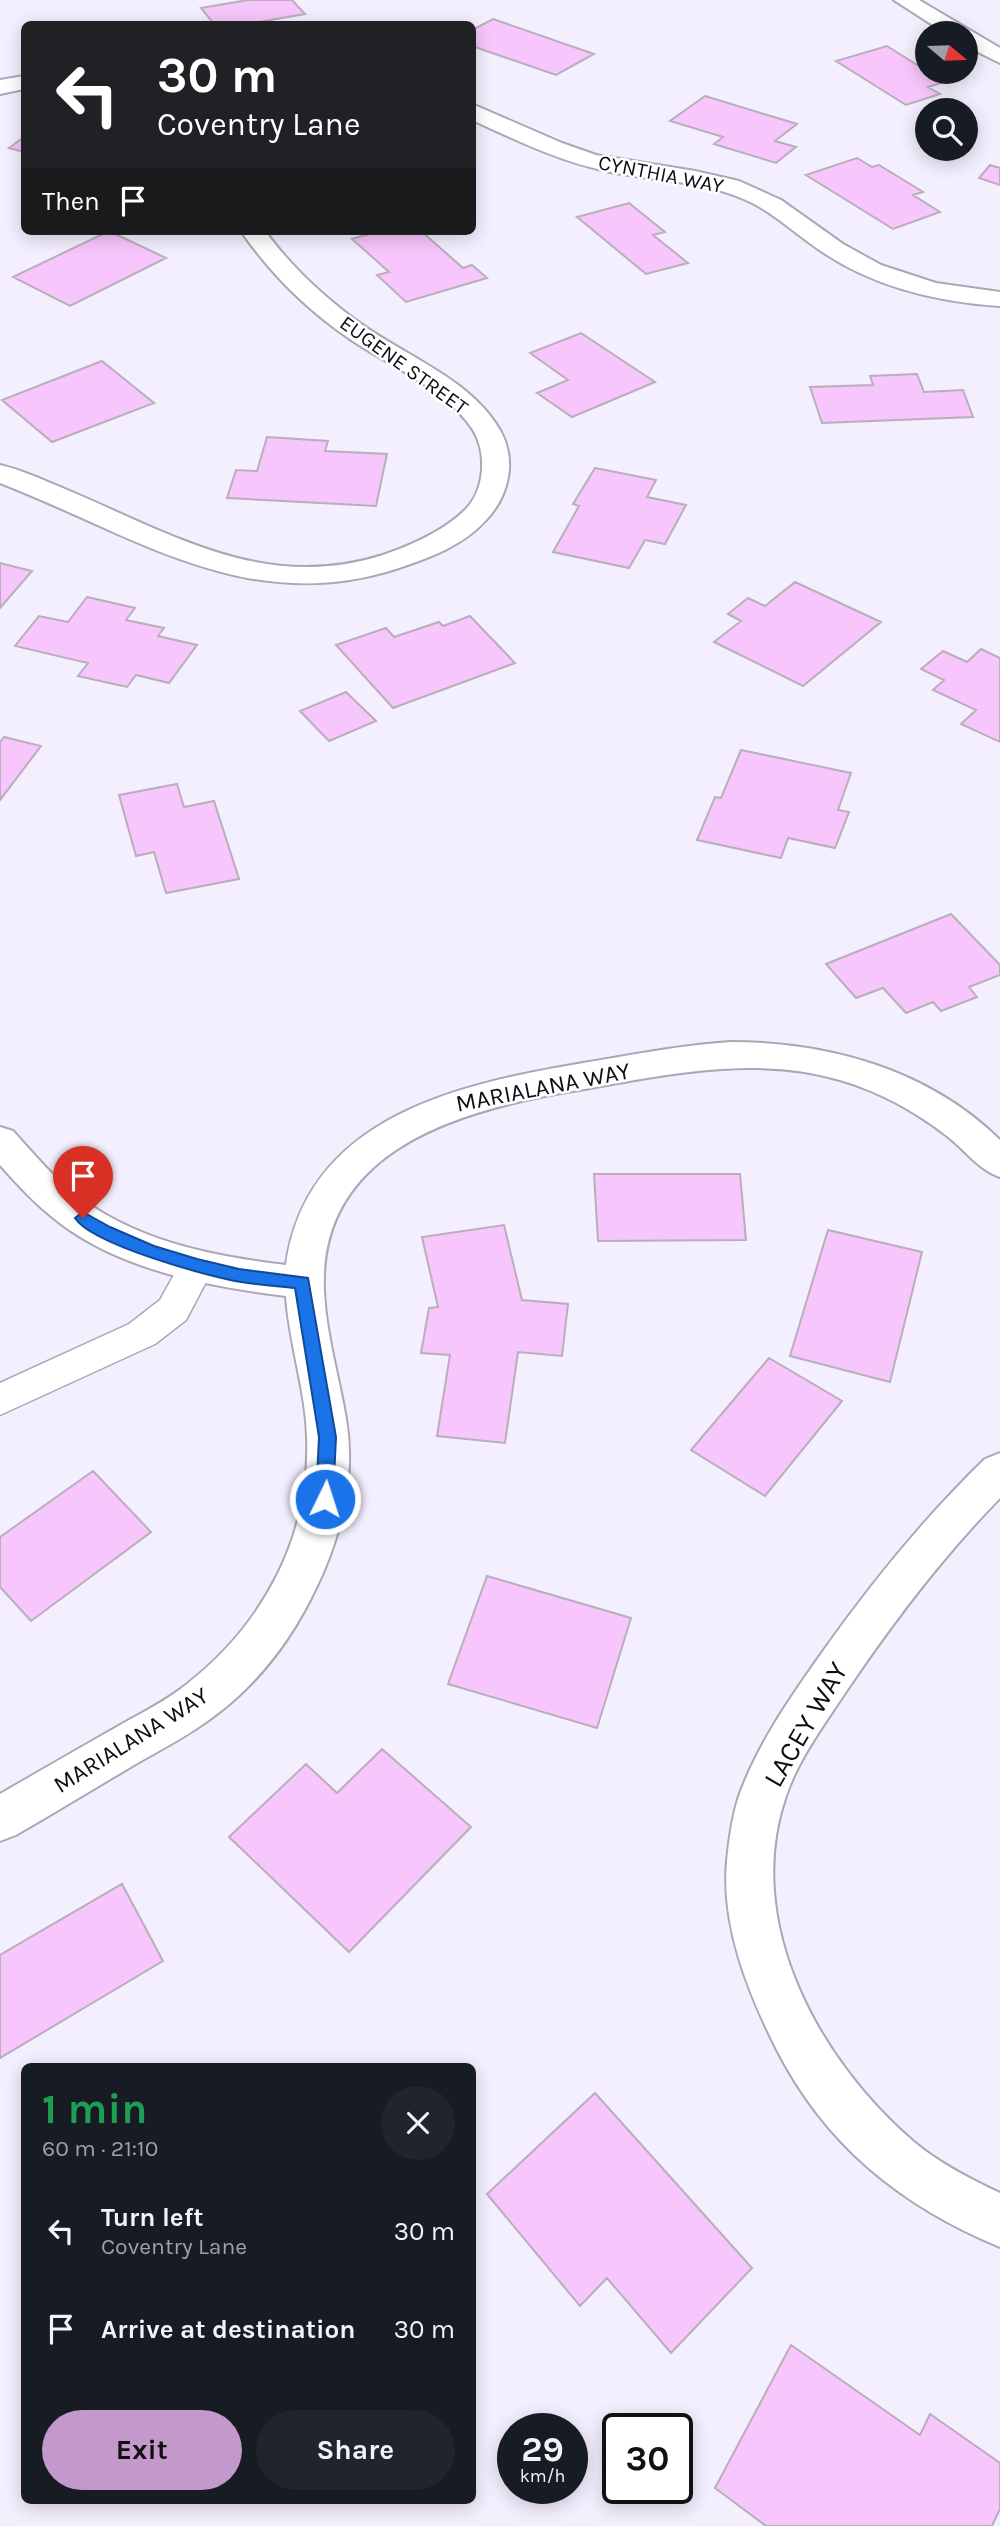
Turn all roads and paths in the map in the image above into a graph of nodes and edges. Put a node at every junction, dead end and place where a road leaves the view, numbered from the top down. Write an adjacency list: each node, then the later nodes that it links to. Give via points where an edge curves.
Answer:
1 (904, 0): 2 (street)
2 (940, 21)
3 (978, 44): 4 (street)
4 (1000, 57)
5 (21, 84): 6 (street)
6 (0, 87)
7 (476, 113): 9 (street, CYNTHIA WAY, via 585,159 690,175 751,193 851,260 898,280)
8 (256, 235): 10 (street, EUGENE STREET, via 282,267 335,316 473,412 490,439 497,464 491,491 472,519 421,552 384,564 345,572 272,573 200,558)
9 (1000, 299)
10 (0, 473)
11 (0, 1141): 13 (street, via 61,1205 104,1232)
12 (1000, 1163): 14 (street, MARIALANA WAY, via 970,1133 913,1096 846,1068 806,1060 767,1055 688,1059 487,1093 416,1119 358,1160 318,1215)
13 (197, 1265): 14 (street, via 239,1276); 15 (lane, via 173,1310 142,1334)
14 (302, 1283): 17 (street, MARIALANA WAY, via 328,1437 327,1467 317,1534 287,1605 239,1667 207,1696)
15 (0, 1400)
16 (1000, 1471): 18 (street, LACEY WAY, via 894,1587 803,1717 769,1777 756,1819 750,1866 755,1918 769,1979 823,2081 895,2159 941,2191)
17 (0, 1819)
18 (1000, 2221)

